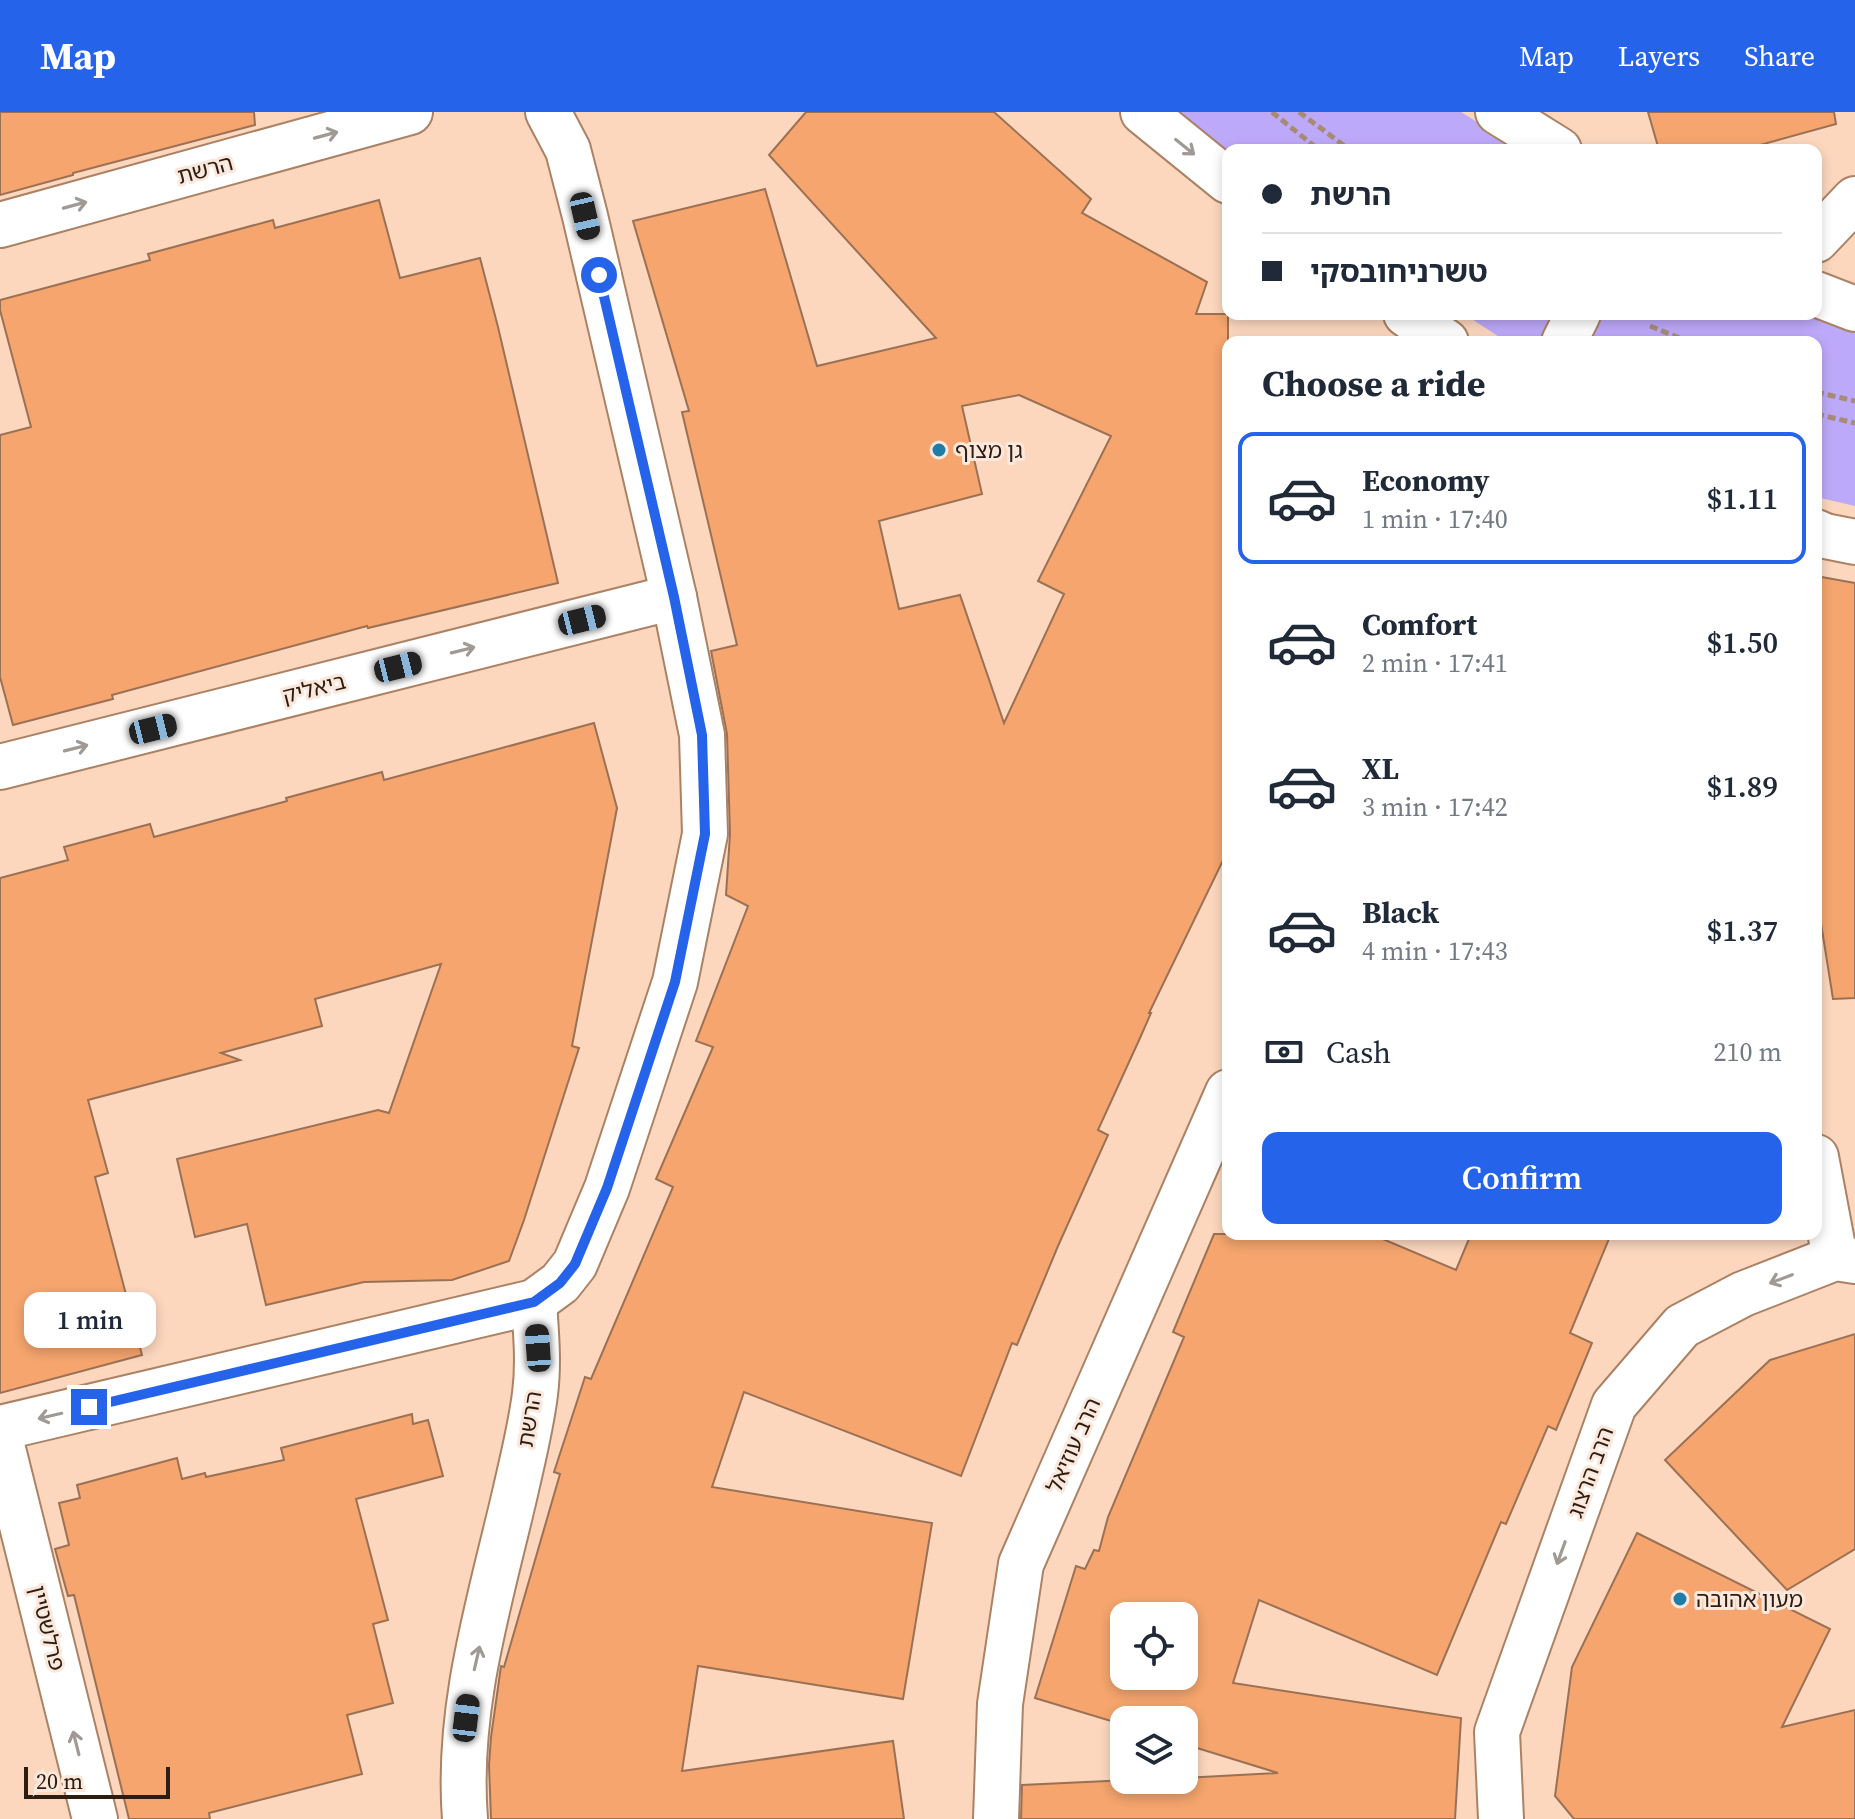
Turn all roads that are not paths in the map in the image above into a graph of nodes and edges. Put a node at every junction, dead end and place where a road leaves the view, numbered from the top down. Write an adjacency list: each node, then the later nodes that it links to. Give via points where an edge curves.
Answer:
1 (410, 112): 8 (street, הרשת, one-way to 1)
2 (548, 112): 16 (street, via 568,150 579,189)
3 (1143, 112): 6 (street, one-way to 6)
4 (1498, 112): 5 (street)
5 (1549, 144)
6 (1222, 176)
7 (1855, 199): 9 (street)
8 (0, 225)
9 (1822, 234)
10 (1822, 296): 11 (street)
11 (1855, 309)
12 (1415, 320): 13 (street)
13 (1437, 336)
14 (1822, 535): 15 (street)
15 (1855, 542)
16 (674, 597): 17 (street, ביאליק, one-way to 16); 21 (street, via 702,735 705,834 675,982 607,1188 575,1264)
17 (0, 767)
18 (1222, 1106): 26 (street, הרב עוזיאל, via 1021,1564 1000,1704)
19 (1822, 1178): 20 (street)
20 (1845, 1260): 27 (street, הרב הרצוג, one-way to 27, via 1743,1294 1682,1326 1614,1405 1497,1732)
21 (534, 1302): 22 (street, one-way to 22); 25 (street, הרשת, one-way to 21, via 463,1747 470,1687 535,1393)
22 (0, 1428)
23 (0, 1437): 24 (street, פרלשטיין, one-way to 23)
24 (95, 1819)
25 (465, 1819)
26 (996, 1819)
27 (1501, 1819)

